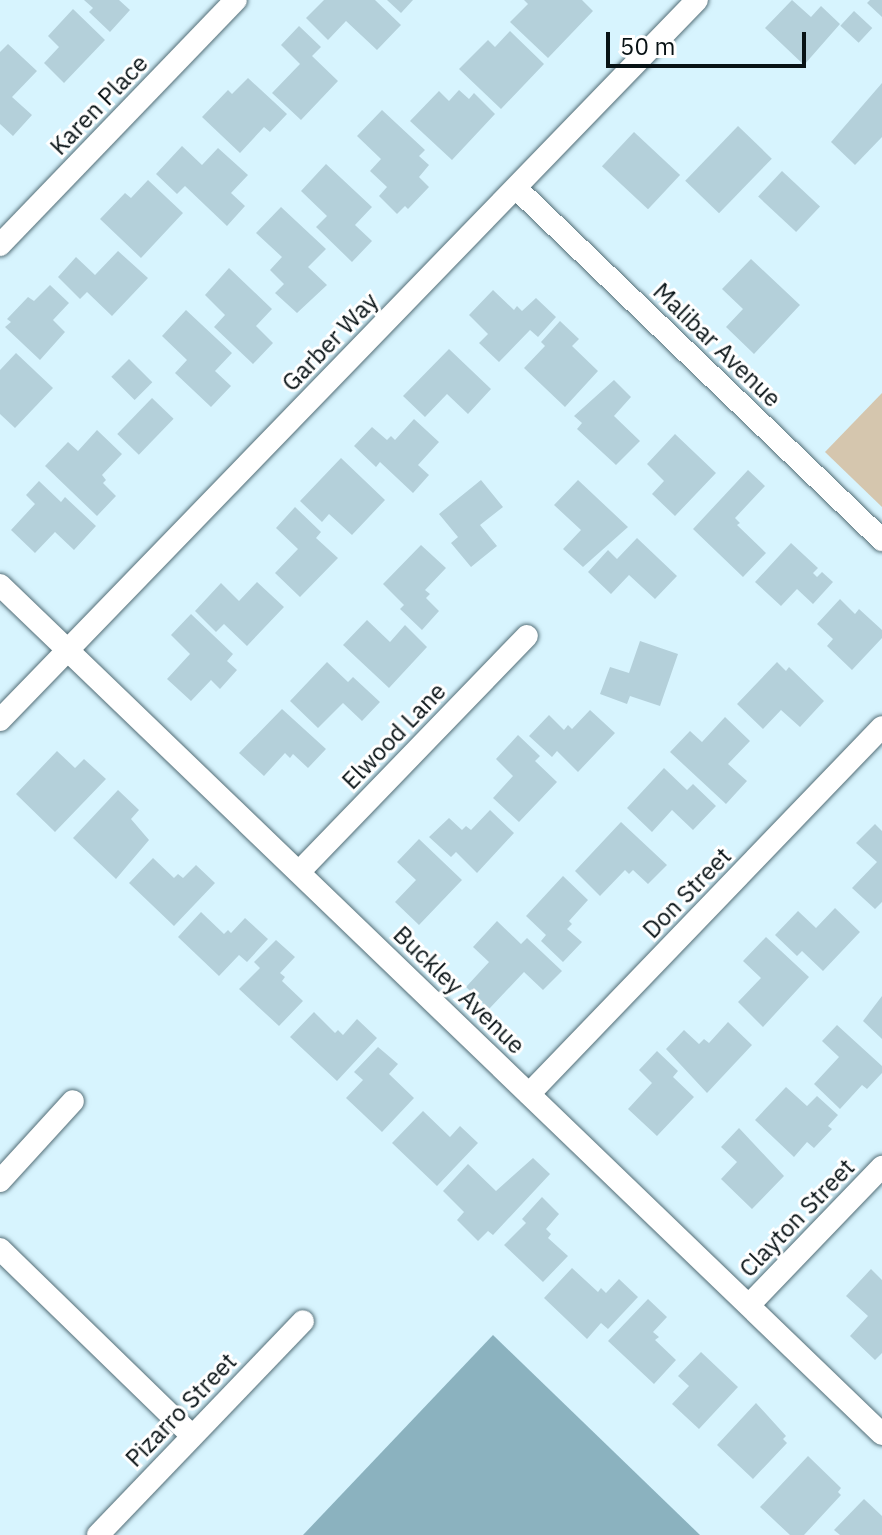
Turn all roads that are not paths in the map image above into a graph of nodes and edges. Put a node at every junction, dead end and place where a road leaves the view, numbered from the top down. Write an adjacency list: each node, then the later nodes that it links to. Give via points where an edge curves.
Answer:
1 (236, 0): 4 (street, Karen Place)
2 (697, 0): 3 (street, Garber Way)
3 (516, 188): 5 (street, Malibar Avenue); 8 (street, Garber Way)
4 (0, 245)
5 (882, 540)
6 (0, 585): 8 (street, Buckley Avenue)
7 (527, 636): 11 (street, Elwood Lane)
8 (68, 651): 9 (street, Garber Way); 11 (street, Buckley Avenue)
9 (0, 720)
10 (882, 727): 12 (street, Don Street)
11 (299, 872): 12 (street, Buckley Avenue)
12 (529, 1094): 17 (street, Buckley Avenue)
13 (73, 1101): 15 (street)
14 (882, 1167): 17 (street, Clayton Street)
15 (0, 1181)
16 (0, 1249): 20 (street)
17 (749, 1305): 19 (street, Buckley Avenue)
18 (303, 1321): 20 (street, Pizarro Street)
19 (882, 1434)
20 (192, 1436): 21 (street, Pizarro Street)
21 (98, 1535)

